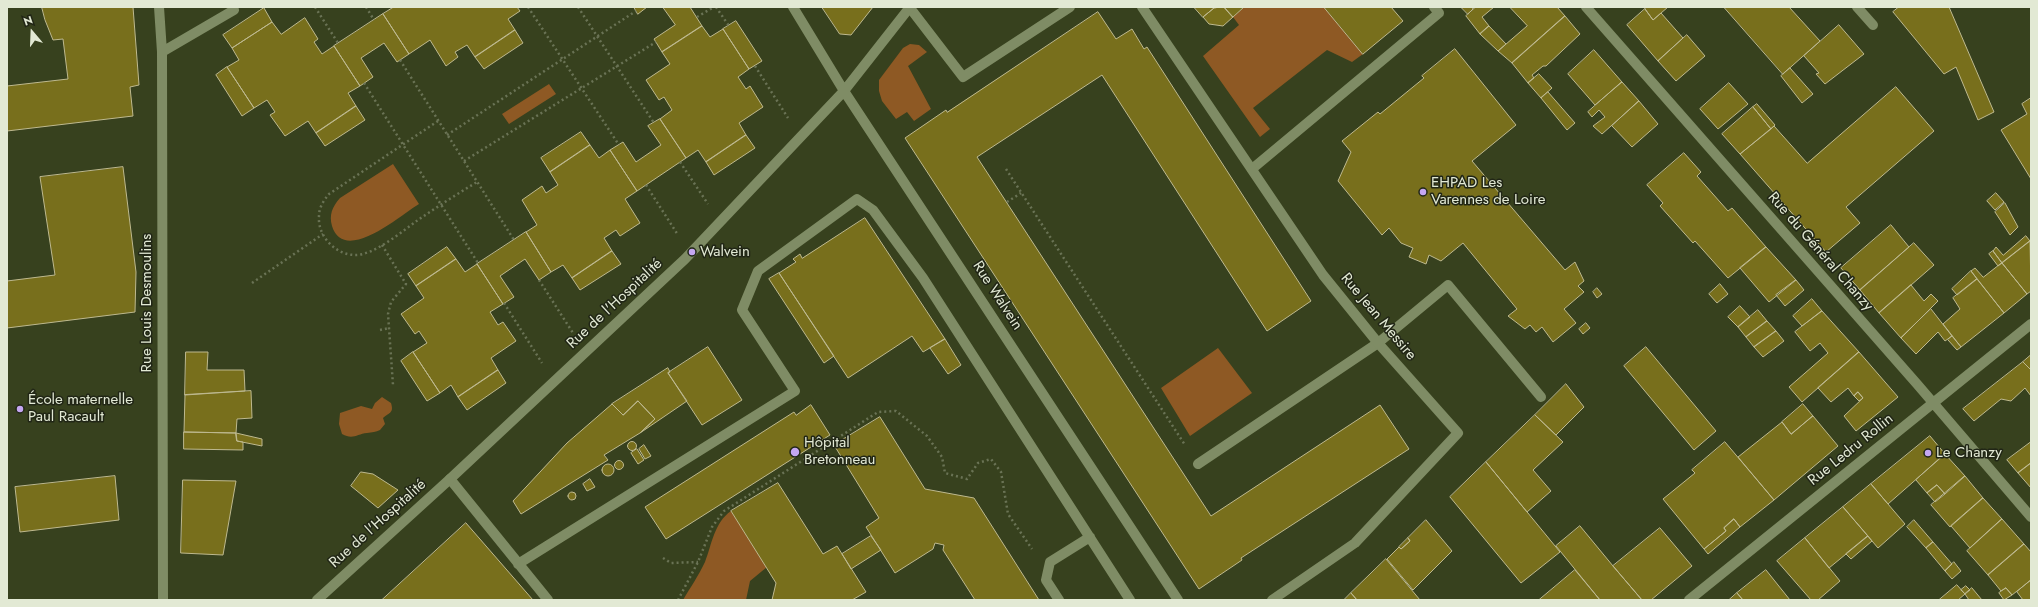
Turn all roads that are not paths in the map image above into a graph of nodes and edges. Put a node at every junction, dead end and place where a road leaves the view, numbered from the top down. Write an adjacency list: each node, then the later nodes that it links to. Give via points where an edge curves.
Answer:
1 (159, 7): 11 (street, Rue Louis Desmoulins)
2 (793, 7): 12 (street, Rue Walvein)
3 (910, 7): 4 (street, via 963,77); 12 (street, Rue de l'Hospitalité)
4 (1070, 7)
5 (1142, 7): 13 (street, Rue Jean Messire)
6 (1434, 7): 13 (street, via 1439,13)
7 (1586, 7): 17 (street, Rue du Général Chanzy)
8 (1857, 7): 10 (street)
9 (234, 10): 11 (street)
10 (1873, 25)
11 (162, 52): 23 (street, Rue Louis Desmoulins)
12 (844, 91): 19 (street, Rue de l'Hospitalité, via 690,254); 28 (street, Rue Walvein)
13 (1252, 169): 15 (street, Rue Jean Messire, via 1324,275)
14 (2031, 324): 17 (street, Rue Ledru Rollin)
15 (1378, 343): 16 (street, via 1448,285); 18 (street); 29 (street, Rue Jean Messire, via 1458,433 1354,543)
16 (1541, 397)
17 (1933, 403): 20 (street, Rue du Général Chanzy); 30 (street, Rue Ledru Rollin)
18 (1198, 464)
19 (450, 479): 22 (street); 24 (street, Rue de l'Hospitalité)
20 (2031, 517)
21 (1090, 537): 22 (street, via 923,278 873,210 857,200 758,271 742,310 795,391); 26 (street, via 1050,562 1046,580); 27 (street)
22 (518, 564): 25 (street)
23 (163, 600)
24 (317, 600)
25 (548, 600)
26 (1059, 600)
27 (1130, 600)
28 (1178, 600)
29 (1272, 600)
30 (1689, 600)

